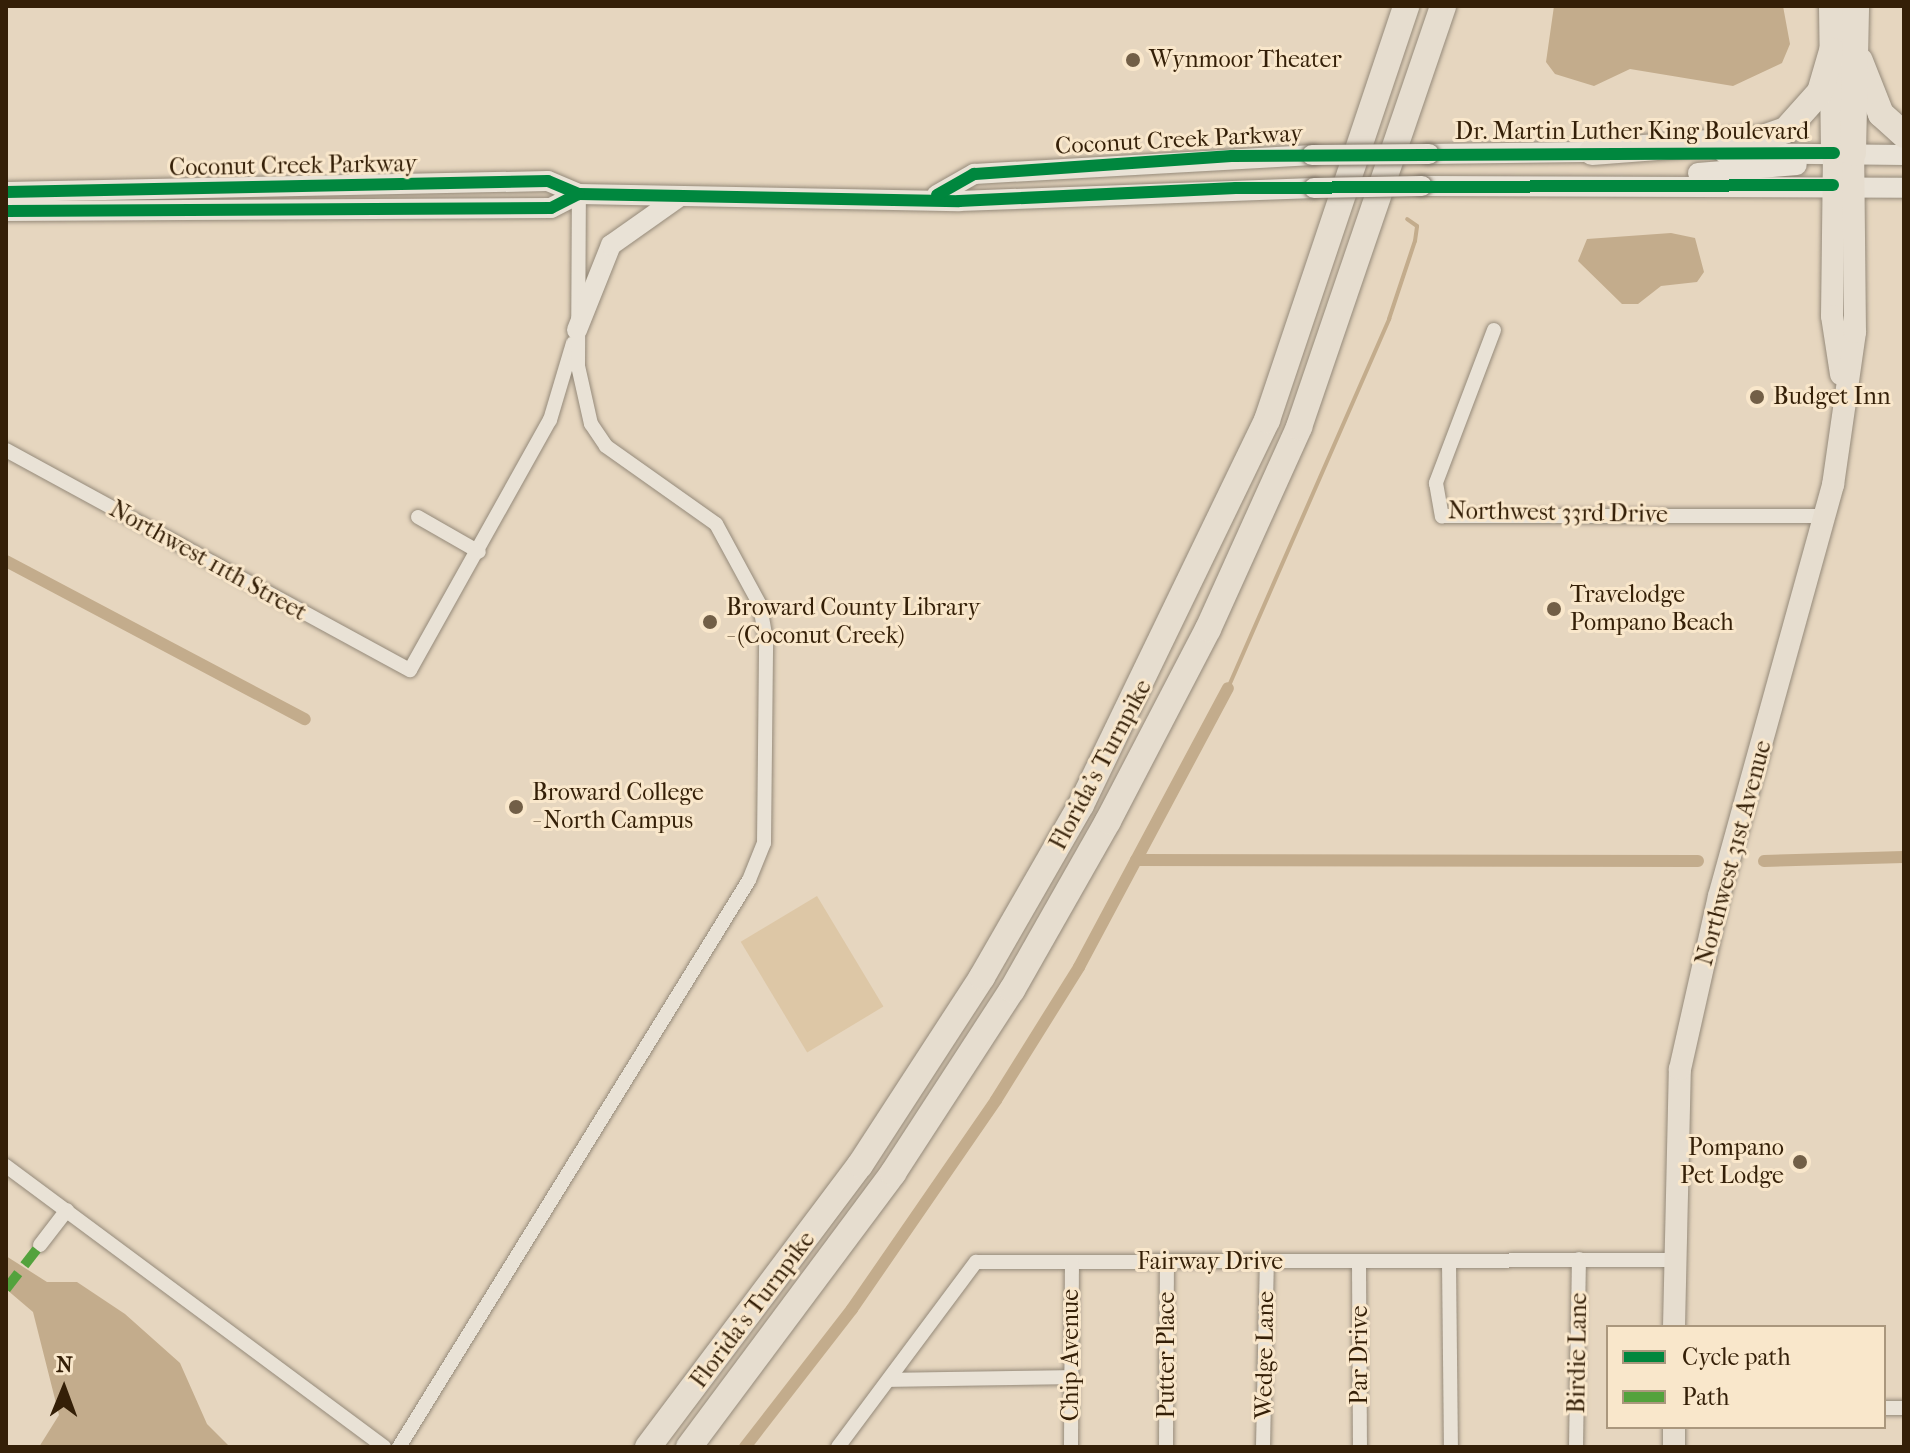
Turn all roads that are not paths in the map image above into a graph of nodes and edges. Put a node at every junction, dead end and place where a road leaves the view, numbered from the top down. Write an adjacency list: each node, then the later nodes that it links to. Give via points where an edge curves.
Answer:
1 (1406, 6): 44 (highway, Florida's Turnpike, via 1267,420 1081,805 982,977 860,1165)
2 (1443, 6): 45 (highway, Florida's Turnpike, via 1299,427 1208,629 1108,821 1012,990 893,1173)
3 (1832, 6): 5 (highway)
4 (1856, 6): 5 (highway)
5 (1844, 45): 6 (highway, via 1881,114); 7 (highway, via 1820,92 1786,130 1760,139); 8 (highway)
6 (1904, 135)
7 (1592, 152): 8 (main road, Dr. Martin Luther King Boulevard); 9 (main road, Dr. Martin Luther King Boulevard)
8 (1844, 153): 10 (main road, Dr. Martin Luther King Boulevard); 11 (main road, via 1821,163); 12 (main road, Northwest 31st Avenue)
9 (1429, 154): 18 (main road, Coconut Creek Parkway, bridge, via 1312,155 974,174)
10 (1904, 155)
11 (1629, 186): 12 (main road); 18 (main road, Coconut Creek Parkway, bridge, via 1314,188 959,201)
12 (1844, 186): 14 (main road); 26 (main road, Northwest 31st Avenue, via 1855,332 1843,387 1833,485)
13 (317, 188): 15 (main road, Coconut Creek Parkway); 16 (main road, Coconut Creek Parkway, via 548,181); 19 (main road, via 294,198 181,199)
14 (1904, 188)
15 (6, 192)
16 (579, 194): 17 (main road, Coconut Creek Parkway); 19 (main road, Coconut Creek Parkway, via 551,208); 21 (street)
17 (681, 195): 18 (main road, Coconut Creek Parkway); 21 (main road, via 616,238)
18 (937, 195)
19 (160, 209): 20 (main road, Coconut Creek Parkway)
20 (6, 211)
21 (577, 330): 23 (street); 24 (street)
22 (1494, 330): 26 (street, Northwest 33rd Drive, via 1436,483 1442,516)
23 (582, 398): 24 (street); 43 (street, via 606,446 716,524 760,605 766,640 764,843 749,880)
24 (550, 420): 28 (street)
25 (6, 450): 28 (street, Northwest 11th Street, via 410,670)
26 (1822, 516): 33 (main road, Northwest 31st Avenue, via 1680,1069)
27 (418, 517): 28 (street)
28 (479, 552)
29 (6, 1166): 30 (street)
30 (67, 1210): 31 (street); 42 (street)
31 (40, 1245)
32 (1579, 1259): 33 (street, Fairway Drive); 35 (street, Fairway Drive); 52 (street, Birdie Lane)
33 (1674, 1260): 39 (main road, Northwest 31st Avenue)
34 (1072, 1262): 36 (street, Fairway Drive); 40 (street, Chip Avenue); 41 (street, Fairway Drive, via 976,1262)
35 (1449, 1262): 38 (street, Fairway Drive); 51 (street)
36 (1167, 1263): 37 (street, Fairway Drive); 48 (street, Putter Place)
37 (1267, 1263): 38 (street, Fairway Drive); 49 (street, Wedge Lane)
38 (1359, 1263): 50 (street, Par Drive)
39 (1674, 1325)
40 (1071, 1377): 41 (street); 47 (street, Chip Avenue)
41 (889, 1380): 46 (street, Fairway Drive)
42 (384, 1447)
43 (399, 1447)
44 (648, 1447)
45 (689, 1447)
46 (838, 1447)
47 (1071, 1447)
48 (1166, 1447)
49 (1263, 1447)
50 (1360, 1447)
51 (1451, 1447)
52 (1576, 1447)

